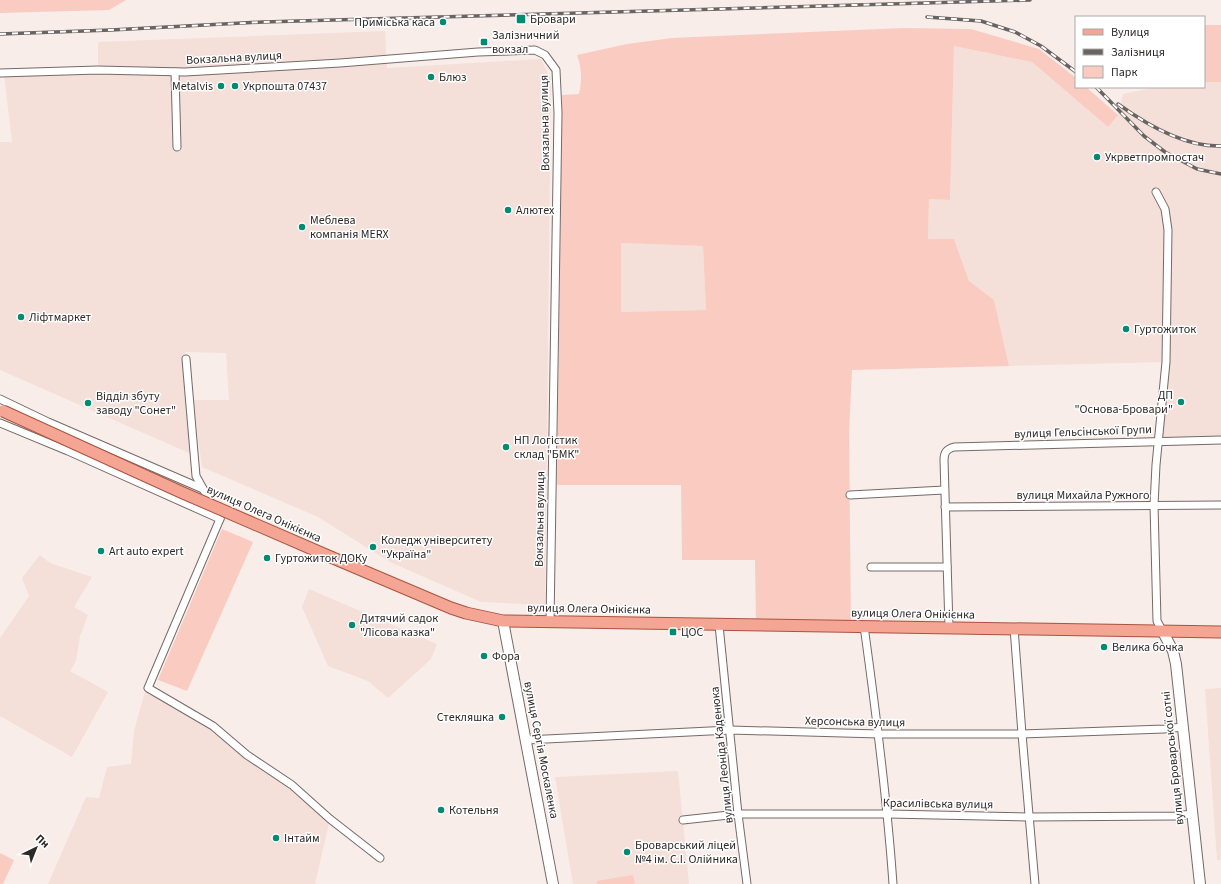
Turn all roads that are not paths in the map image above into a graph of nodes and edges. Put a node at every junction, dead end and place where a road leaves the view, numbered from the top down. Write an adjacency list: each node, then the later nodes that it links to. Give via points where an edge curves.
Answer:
1 (174, 72): 2 (street, Вокзальна вулиця, via 98,70); 3 (street); 23 (street, Вокзальна вулиця, via 521,50 535,50 545,54 552,63 556,70 558,113)
2 (0, 73)
3 (178, 147)
4 (1156, 192): 11 (street, via 1165,210 1168,230 1166,362)
5 (186, 359): 13 (street, via 196,476)
6 (0, 398): 9 (street)
7 (2, 410): 22 (main road, вулиця Олега Онікієнка, bridge, via 190,496 451,608)
8 (0, 423): 12 (street)
9 (76, 433): 12 (street); 13 (street)
10 (1221, 440): 11 (street, вулиця Гельсінської Групи)
11 (1158, 441): 14 (street, вулиця Гельсінської Групи, via 954,447 946,451); 16 (street)
12 (68, 451): 19 (street)
13 (203, 489): 19 (street)
14 (944, 490): 15 (street); 18 (street)
15 (850, 495)
16 (1154, 505): 17 (street, вулиця Михайла Ружного); 18 (street, вулиця Михайла Ружного); 28 (street, via 1157,621)
17 (1221, 505)
18 (945, 507): 21 (street)
19 (220, 519): 40 (street, via 148,688 213,726 247,755 292,785)
20 (871, 567): 21 (street)
21 (947, 567): 26 (street)
22 (503, 620): 23 (main road, вулиця Олега Онікієнка); 34 (main road, вулиця Сергія Москаленка)
23 (550, 622): 24 (main road, вулиця Олега Онікієнка)
24 (719, 624): 25 (main road, вулиця Олега Онікієнка); 31 (street, вулиця Леоніда Каденюка)
25 (864, 626): 26 (main road, вулиця Олега Онікієнка); 32 (street)
26 (949, 627): 27 (main road, вулиця Олега Онікієнка)
27 (1014, 628): 28 (main road, вулиця Олега Онікієнка); 33 (street)
28 (1163, 632): 29 (main road, вулиця Олега Онікієнка); 30 (main road, вулиця Броварської сотні, via 1176,664)
29 (1221, 632)
30 (1183, 727): 33 (street, Херсонська вулиця); 37 (main road, вулиця Броварської сотні)
31 (730, 730): 32 (street, Херсонська вулиця); 34 (street, Херсонська вулиця); 35 (street, вулиця Леоніда Каденюка)
32 (879, 734): 33 (street, Херсонська вулиця); 36 (street)
33 (1022, 734): 38 (street)
34 (526, 740): 41 (main road, вулиця Сергія Москаленка)
35 (738, 814): 36 (street, Красилівська вулиця); 39 (street, Красилівська вулиця); 42 (street, вулиця Леоніда Каденюка)
36 (888, 814): 38 (street, Красилівська вулиця); 43 (street)
37 (1192, 814): 38 (street, Красилівська вулиця); 45 (main road, вулиця Броварської сотні)
38 (1030, 817): 44 (street)
39 (683, 820)
40 (380, 858)
41 (554, 884)
42 (747, 884)
43 (893, 884)
44 (1035, 884)
45 (1200, 884)

